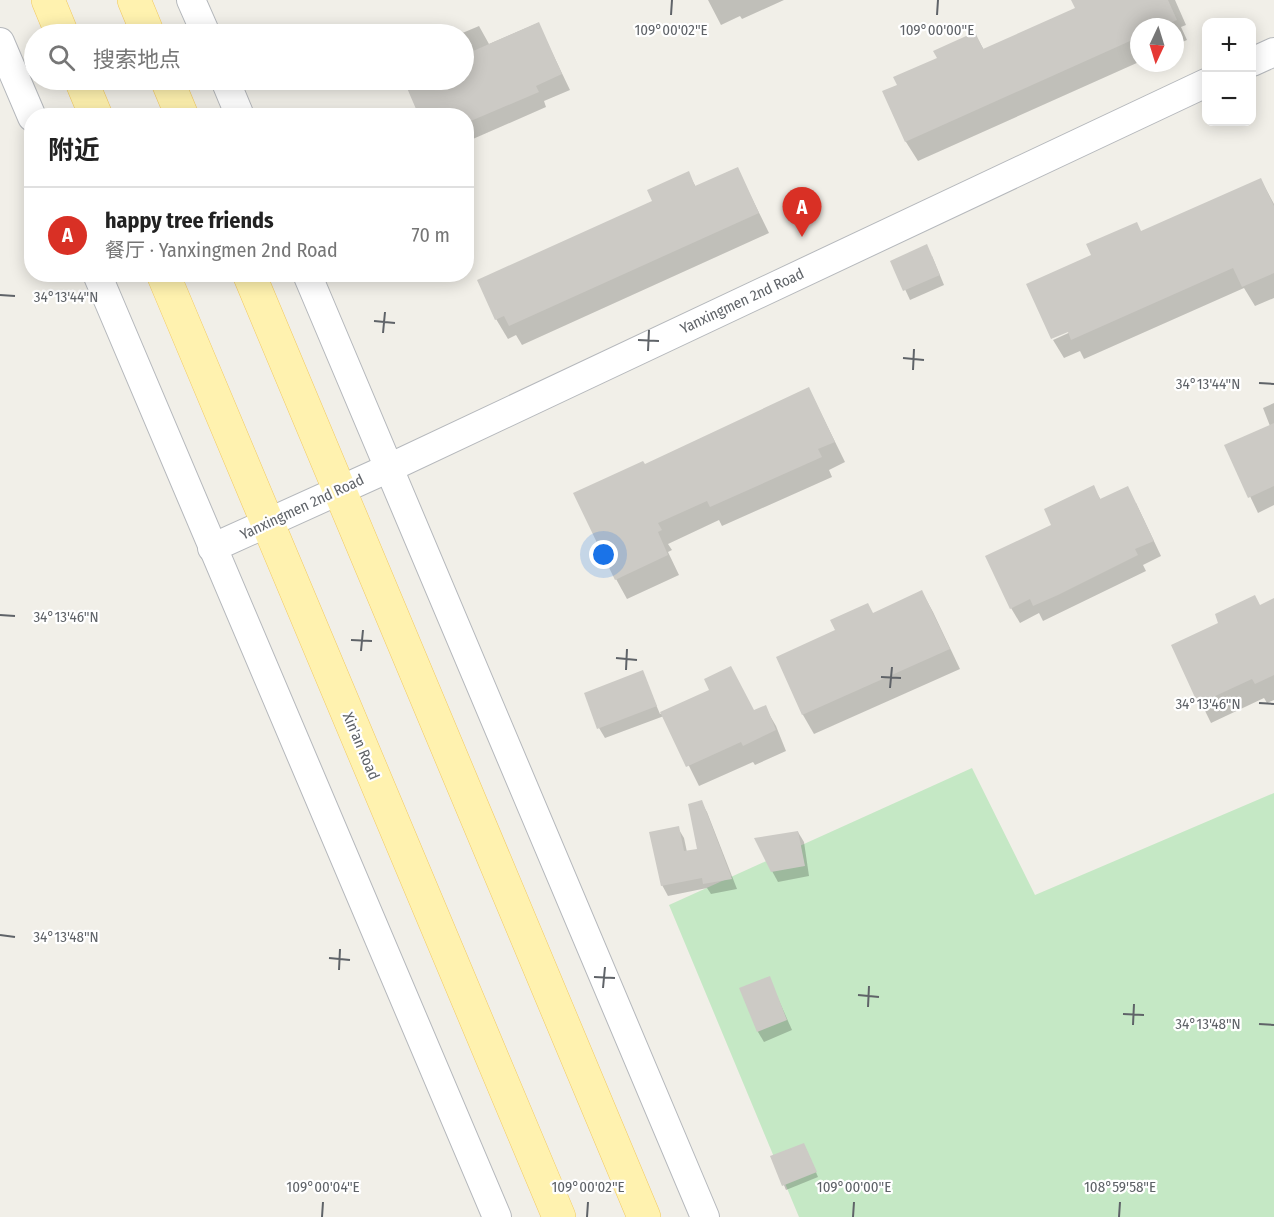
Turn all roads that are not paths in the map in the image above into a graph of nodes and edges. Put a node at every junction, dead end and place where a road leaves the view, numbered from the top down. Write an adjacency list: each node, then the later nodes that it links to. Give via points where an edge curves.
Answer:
1 (48, 0): 4 (main road)
2 (134, 0): 5 (main road)
3 (191, 0): 6 (street)
4 (58, 24)
5 (144, 24)
6 (202, 24)
7 (0, 42): 14 (street)
8 (1274, 52): 9 (street)
9 (1256, 60)
10 (1202, 85): 22 (street, Yanxingmen 2nd Road)
11 (85, 90): 15 (main road)
12 (171, 90): 16 (main road)
13 (229, 90): 17 (street)
14 (28, 108)
15 (93, 108)
16 (179, 108)
17 (237, 108)
18 (100, 282): 25 (street)
19 (166, 282): 24 (main road, Xin'an Road)
20 (252, 282): 23 (main road)
21 (310, 282): 22 (street)
22 (389, 468): 23 (street, Yanxingmen 2nd Road); 29 (street)
23 (339, 490): 24 (street, Yanxingmen 2nd Road); 28 (main road)
24 (268, 523): 25 (street, Yanxingmen 2nd Road); 27 (main road, Xin'an Road)
25 (212, 548): 26 (street)
26 (497, 1217)
27 (559, 1217)
28 (644, 1217)
29 (705, 1217)

